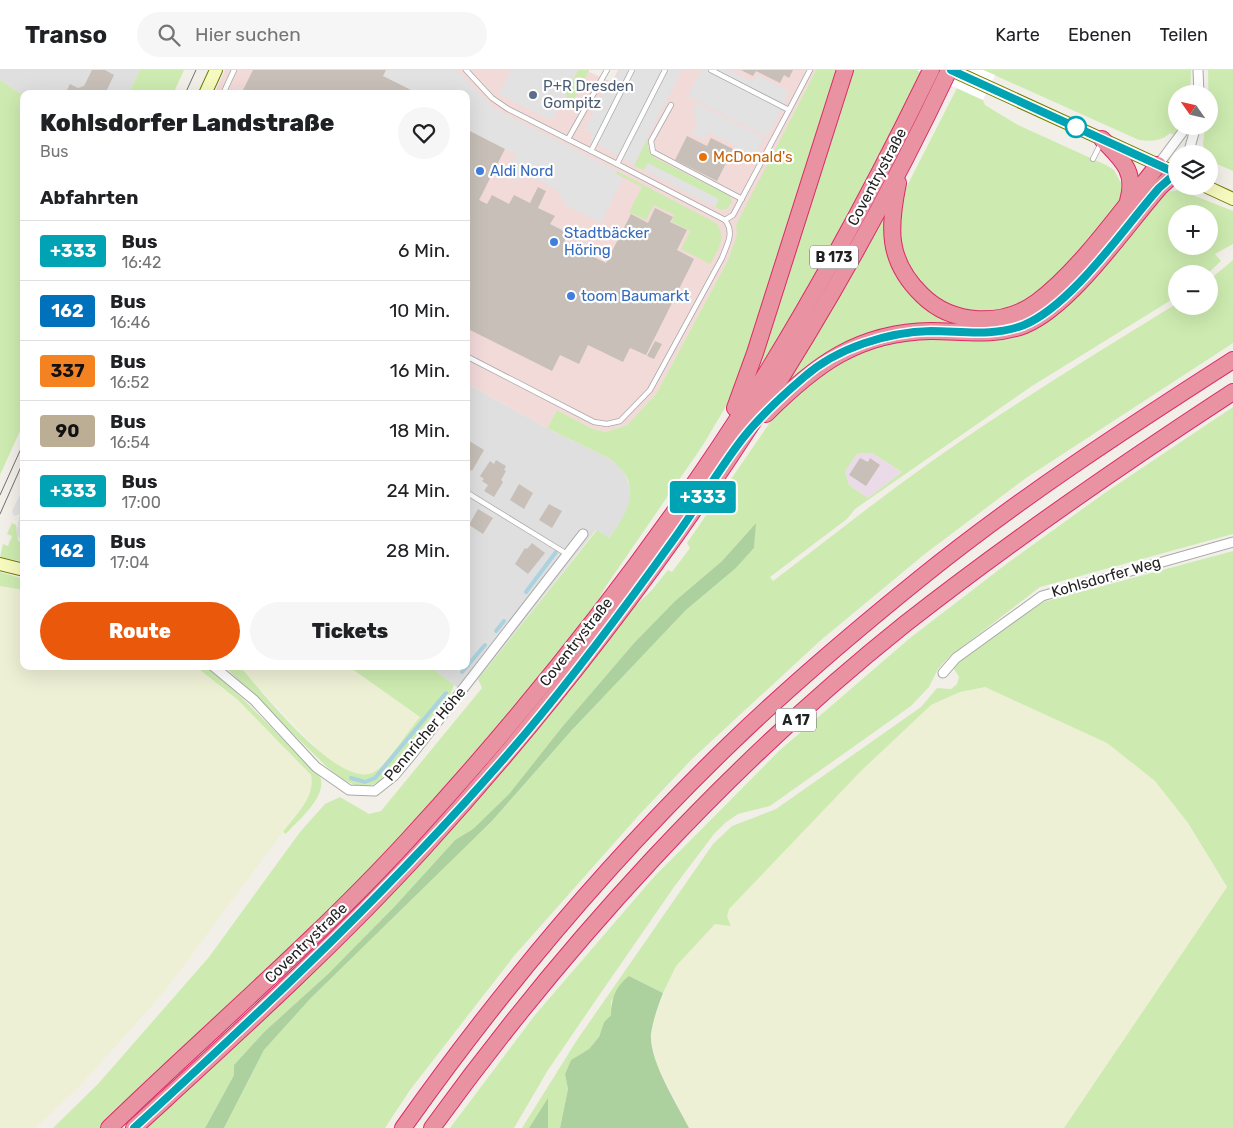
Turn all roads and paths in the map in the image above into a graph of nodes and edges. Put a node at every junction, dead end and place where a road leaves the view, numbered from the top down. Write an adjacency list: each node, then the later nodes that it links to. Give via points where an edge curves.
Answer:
1 (216, 70): 14 (street)
2 (234, 70): 15 (lane)
3 (466, 70): 19 (lane, via 492,98 508,109)
4 (607, 70): 19 (lane)
5 (632, 70): 21 (lane)
6 (665, 70): 23 (lane)
7 (711, 70): 17 (lane)
8 (810, 70): 17 (lane)
9 (845, 70): 37 (highway, via 755,353)
10 (931, 70): 37 (highway, Coventrystraße / B 173, via 847,234)
11 (950, 70): 20 (street); 24 (highway, B 173)
12 (1198, 70): 13 (street)
13 (1198, 85)
14 (208, 90)
15 (225, 90)
16 (671, 104): 29 (lane, via 651,141 653,152)
17 (789, 110): 29 (lane)
18 (1180, 135): 25 (street)
19 (568, 139): 21 (lane)
20 (1102, 139): 22 (lane); 25 (street); 31 (highway, via 1130,173 1131,189)
21 (591, 151): 23 (lane)
22 (1093, 159)
23 (617, 164): 32 (lane)
24 (902, 165): 31 (highway, via 891,232 900,268 932,304 968,318 982,320 1010,316 1036,303 1077,264); 36 (highway, B 173, via 829,300)
25 (1158, 165): 26 (street); 31 (highway)
26 (1168, 169)
27 (1168, 180): 36 (highway, via 1071,291 1046,313 1026,324 997,332 909,333 846,350 805,376)
28 (1218, 192): 30 (street)
29 (742, 198): 32 (lane, via 733,215)
30 (1233, 199)
31 (1127, 203)
32 (725, 220): 33 (lane, via 730,228 730,238 722,258 650,390 620,421 594,422)
33 (470, 358)
34 (1233, 360): 48 (highway, A 17, via 1154,410 1002,516 828,654 764,712 666,808 563,922 500,997)
35 (1233, 392): 49 (highway, A 17, via 1002,549 904,626 773,740 670,842 581,939 521,1011)
36 (744, 437): 47 (highway, B 173, via 629,601 518,742 419,853 348,926 268,1005)
37 (724, 438): 46 (highway, Coventrystraße / B 173, via 662,529 510,726 406,842 288,961)
38 (470, 494): 41 (lane)
39 (583, 534): 41 (street, Pennricher Höhe)
40 (1233, 542): 45 (street, Kohlsdorfer Weg, via 1042,596 956,658)
41 (567, 554): 44 (street, Pennricher Höhe, via 414,752 394,776 375,791 349,790 316,767 254,700)
42 (0, 564): 43 (street)
43 (20, 569)
44 (218, 670)
45 (943, 673)
46 (109, 1128)
47 (134, 1128)
48 (402, 1128)
49 (432, 1128)

